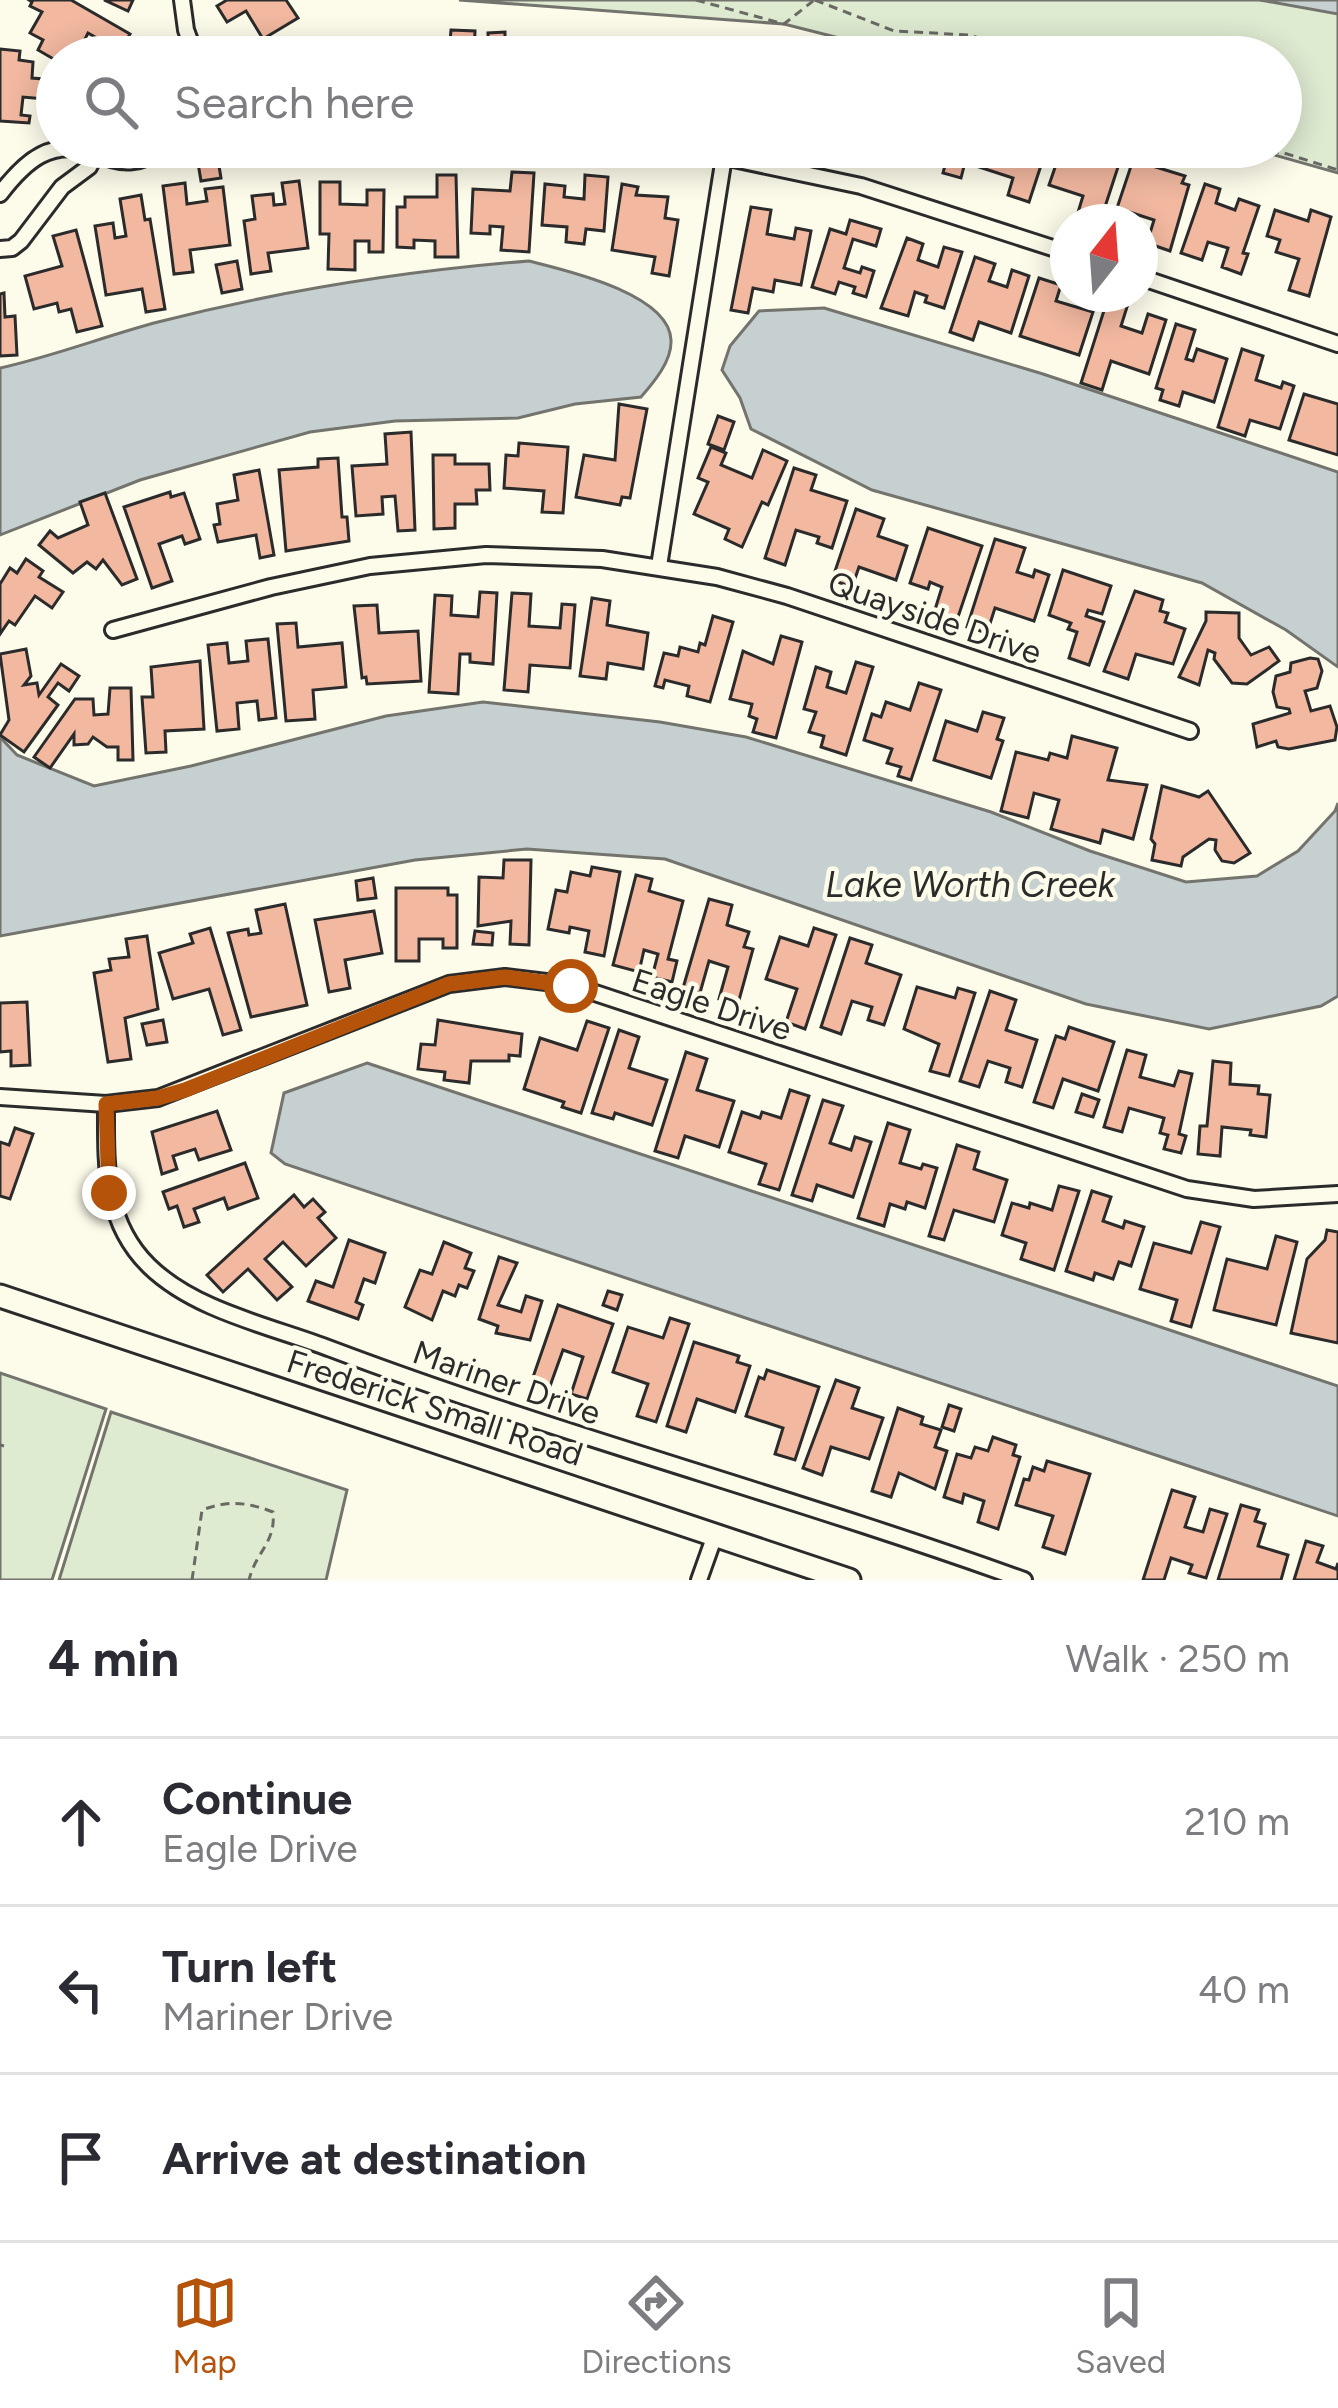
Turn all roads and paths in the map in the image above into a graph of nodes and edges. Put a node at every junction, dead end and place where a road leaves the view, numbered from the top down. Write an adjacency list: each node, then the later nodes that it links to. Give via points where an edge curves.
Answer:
1 (182, 0): 4 (street)
2 (696, 0): 3 (path, via 784,24)
3 (815, 0): 5 (path, via 894,32)
4 (188, 36)
5 (972, 36)
6 (36, 156): 12 (street)
7 (1302, 159): 11 (path)
8 (88, 168): 14 (street, via 62,187 21,241)
9 (722, 168): 17 (street)
10 (776, 168): 13 (street, via 862,186)
11 (1338, 170)
12 (0, 194)
13 (1050, 247)
14 (0, 249)
15 (1158, 283): 16 (street)
16 (1338, 344)
17 (659, 566): 18 (street, Quayside Drive, via 544,555 428,558 327,573); 19 (street, Quayside Drive, via 787,596)
18 (113, 630)
19 (1190, 731)
20 (0, 1097): 21 (street, Eagle Drive)
21 (106, 1104): 22 (street, Eagle Drive, via 185,1090 449,984 527,978 1187,1189 1254,1199); 29 (street, Mariner Drive, via 116,1215 140,1256 185,1293 416,1381)
22 (1338, 1194)
23 (0, 1296): 24 (street, Frederick Small Road)
24 (716, 1535): 27 (street); 28 (street, Frederick Small Road)
25 (193, 1580): 26 (path, via 202,1510 222,1502 273,1512 275,1532)
26 (248, 1580)
27 (699, 1580)
28 (849, 1580)
29 (1024, 1580)

